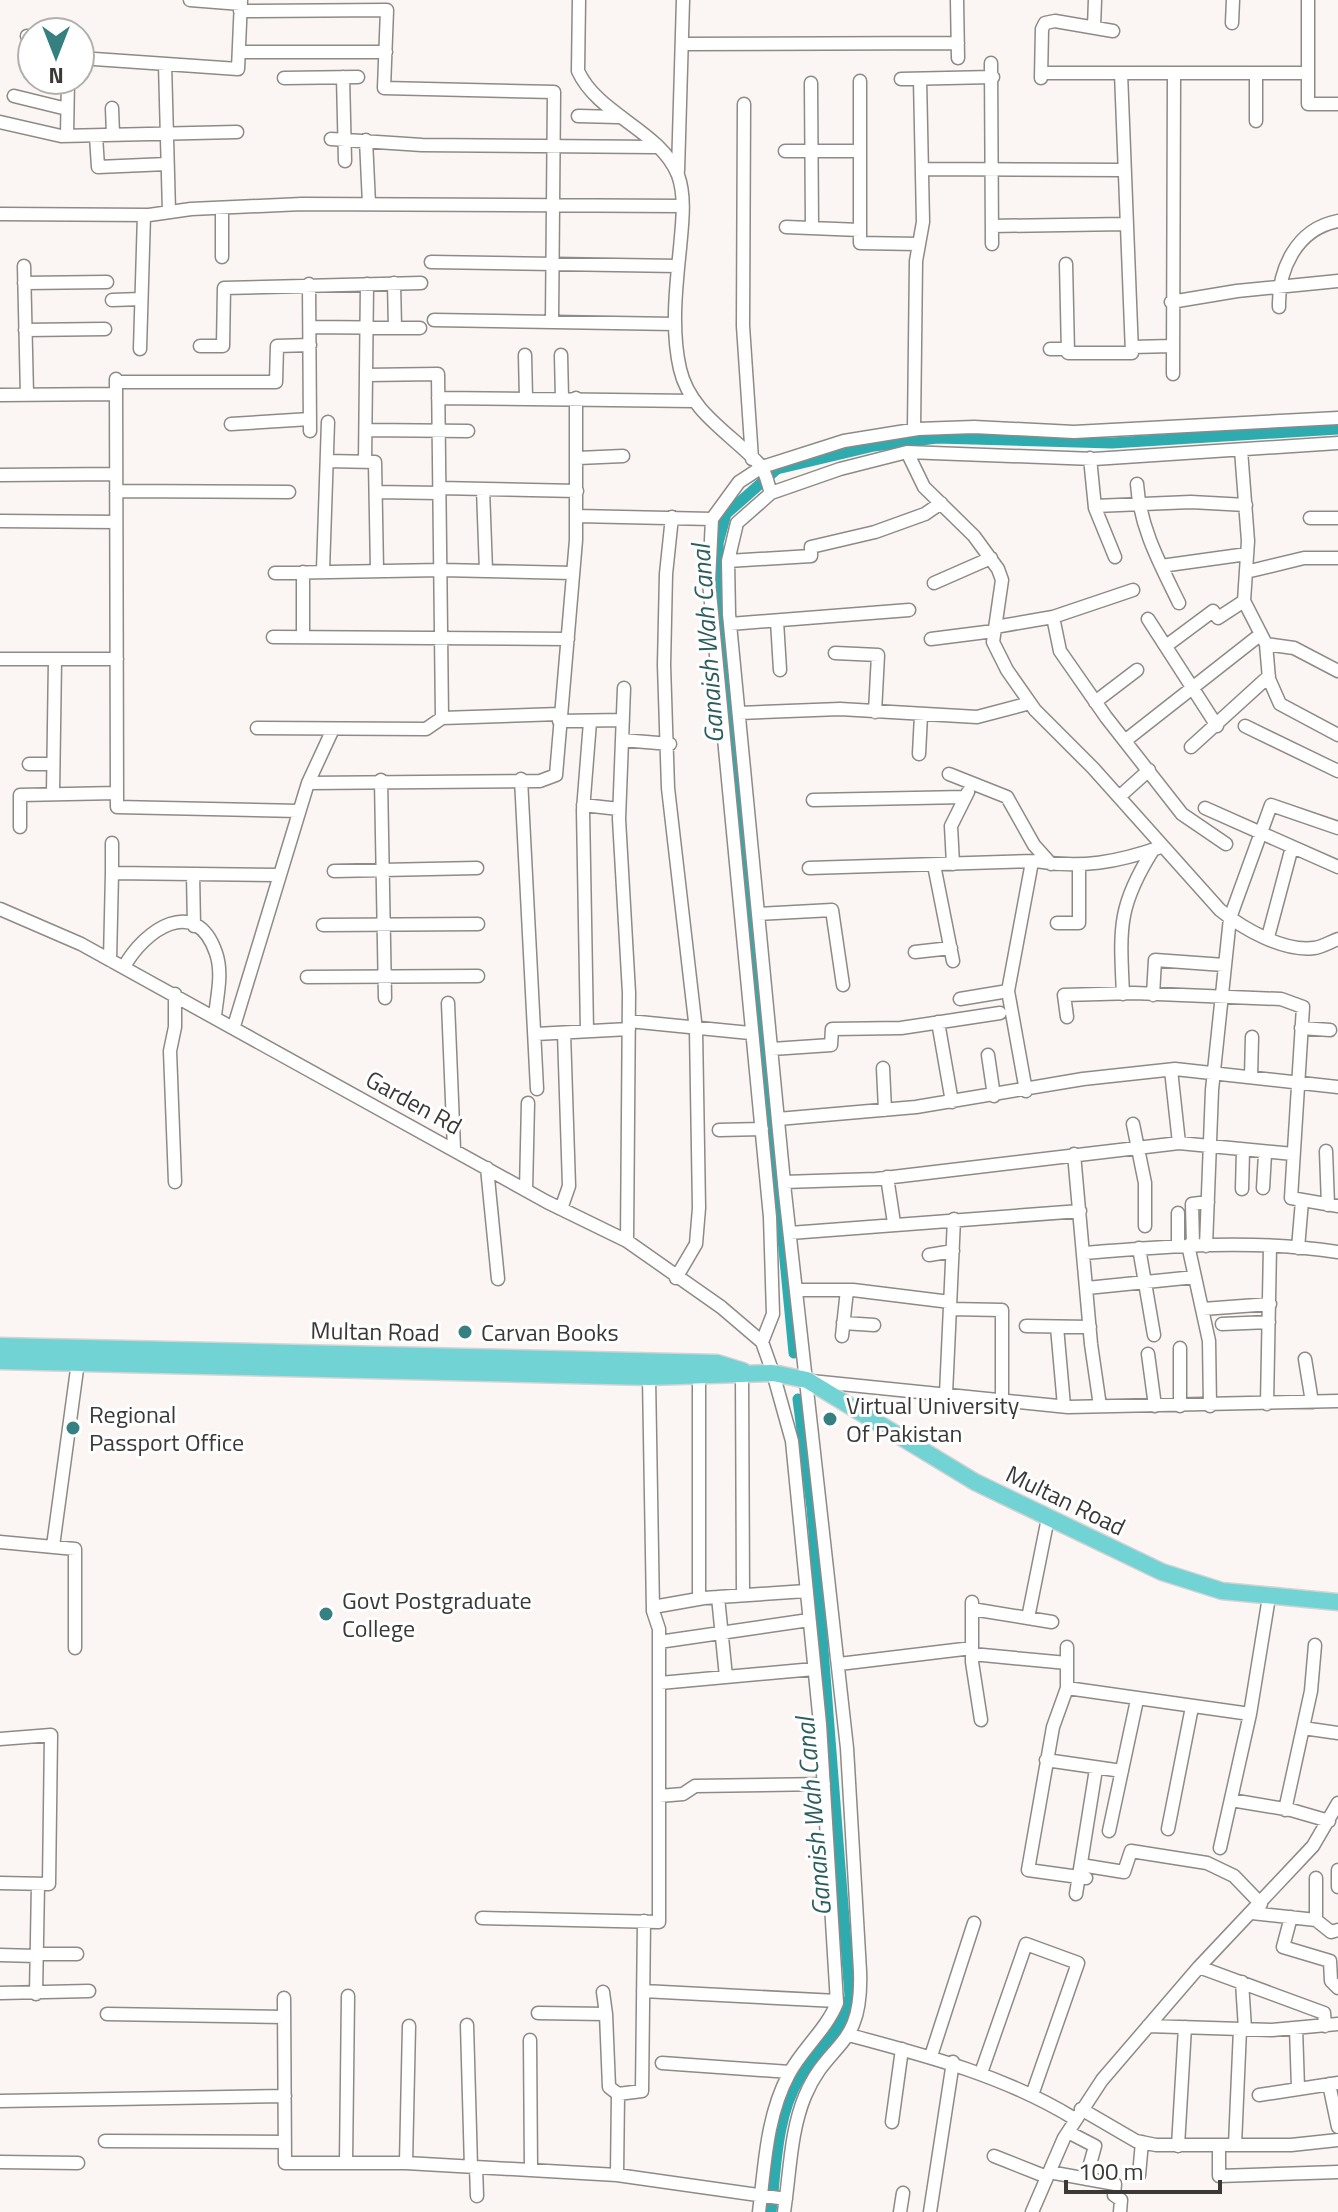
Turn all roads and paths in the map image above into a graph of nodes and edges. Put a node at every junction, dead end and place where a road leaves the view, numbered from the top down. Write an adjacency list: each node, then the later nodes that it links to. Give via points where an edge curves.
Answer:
1 (190, 0): 8 (street)
2 (579, 0): 39 (street, via 578,71)
3 (683, 0): 13 (street)
4 (957, 0): 12 (street)
5 (1095, 0): 10 (street)
6 (1233, 0): 9 (street)
7 (1308, 0): 22 (street)
8 (241, 5): 14 (street); 15 (street, via 387,10)
9 (1232, 23)
10 (1094, 27): 11 (street); 20 (street, via 1045,23 1041,77)
11 (1113, 31)
12 (958, 43): 13 (street); 16 (street)
13 (682, 44): 59 (street)
14 (239, 52): 15 (street); 19 (street, via 238,69)
15 (386, 52): 49 (street, via 384,88 554,92)
16 (958, 58)
17 (96, 59): 19 (street)
18 (991, 63): 26 (street)
19 (165, 64): 42 (street)
20 (1121, 73): 23 (street); 58 (street)
21 (1256, 73): 22 (street); 23 (street); 40 (street)
22 (1308, 73): 35 (street, via 1308,104)
23 (1174, 74): 91 (street)
24 (343, 77): 25 (street); 27 (street); 47 (street)
25 (358, 77)
26 (993, 77): 29 (street); 57 (street)
27 (284, 78)
28 (901, 79): 29 (street)
29 (920, 79): 56 (street)
30 (860, 81): 53 (street)
31 (811, 83): 52 (street)
32 (14, 96): 37 (street)
33 (67, 96): 37 (street)
34 (744, 104): 136 (street, via 743,326)
35 (1338, 104)
36 (112, 108): 44 (street)
37 (67, 109): 45 (street)
38 (578, 116): 39 (street)
39 (618, 117): 50 (street)
40 (1256, 121)
41 (0, 122): 45 (street)
42 (165, 132): 43 (street); 44 (street); 55 (street)
43 (237, 132)
44 (113, 135): 46 (street)
45 (67, 136): 46 (street)
46 (96, 136): 55 (street, via 98,167)
47 (338, 139): 48 (street); 54 (street)
48 (366, 140): 49 (street); 60 (street)
49 (554, 147): 50 (street); 61 (street)
50 (656, 147): 59 (street)
51 (785, 151): 52 (street)
52 (812, 151): 53 (street); 71 (street)
53 (860, 151): 72 (street)
54 (345, 161)
55 (167, 164): 64 (street)
56 (922, 169): 57 (street); 73 (street)
57 (993, 170): 58 (street); 69 (street)
58 (1122, 170): 68 (street)
59 (678, 175): 62 (street)
60 (369, 204): 61 (street); 63 (street)
61 (553, 205): 62 (street); 77 (street)
62 (682, 206): 80 (street)
63 (222, 208): 64 (street); 75 (street)
64 (169, 212): 66 (street)
65 (0, 214): 66 (street)
66 (144, 215): 89 (street)
67 (1338, 221): 88 (street, via 1310,236 1285,260)
68 (1126, 224): 69 (street); 105 (street)
69 (992, 226): 74 (street)
70 (786, 227): 71 (street)
71 (812, 228): 72 (street)
72 (860, 230): 73 (street, via 860,243)
73 (918, 244): 124 (street)
74 (992, 244)
75 (222, 257)
76 (431, 262): 77 (street)
77 (552, 262): 80 (street); 94 (street)
78 (1066, 264): 108 (street)
79 (24, 266): 83 (street)
80 (678, 266): 95 (street)
81 (1338, 281): 88 (street)
82 (107, 282): 83 (street)
83 (24, 283): 101 (street)
84 (394, 283): 85 (street); 87 (street); 98 (street)
85 (421, 283)
86 (309, 284): 87 (street); 96 (street); 103 (street, via 224,288 223,346)
87 (367, 284): 97 (street)
88 (1279, 287): 91 (street); 92 (street)
89 (141, 299): 90 (street); 106 (street)
90 (112, 300)
91 (1171, 302): 104 (street)
92 (1279, 307)
93 (434, 320): 94 (street)
94 (552, 321): 95 (street)
95 (675, 324): 120 (street, via 680,371)
96 (310, 327): 97 (street); 102 (street)
97 (367, 328): 98 (street); 112 (street)
98 (395, 328): 99 (street)
99 (420, 328)
100 (105, 329): 101 (street)
101 (25, 330): 115 (street)
102 (310, 345): 113 (street, via 277,346 276,382); 123 (street)
103 (200, 346)
104 (1172, 346): 105 (street); 111 (street)
105 (1132, 347): 108 (street, via 1132,353)
106 (140, 349)
107 (1050, 349): 108 (street)
108 (1067, 349)
109 (525, 355): 117 (street)
110 (561, 355): 118 (street)
111 (1173, 374)
112 (366, 375): 116 (street, via 438,374); 125 (street)
113 (116, 385): 115 (street); 137 (street)
114 (0, 395): 115 (street)
115 (27, 395)
116 (438, 398): 117 (street); 126 (street)
117 (526, 398): 118 (street)
118 (562, 398): 119 (street)
119 (576, 398): 120 (street); 132 (street)
120 (694, 401): 136 (street)
121 (1338, 418): 124 (street, via 1074,432)
122 (231, 424): 123 (street)
123 (310, 425): 134 (street, via 328,427)
124 (914, 429): 136 (street, via 844,441)
125 (366, 430): 126 (street); 135 (street)
126 (439, 430): 127 (street); 141 (street)
127 (468, 431)
128 (1338, 443): 129 (street)
129 (1241, 450): 133 (street); 148 (street)
130 (907, 452): 133 (street); 146 (street); 147 (street, via 924,487)
131 (623, 456): 132 (street)
132 (578, 458): 143 (street)
133 (1090, 458): 149 (street)
134 (327, 461): 135 (street); 164 (street)
135 (365, 462): 145 (street, via 375,462)
136 (759, 466): 146 (street); 155 (street, via 739,482)
137 (116, 474): 138 (street); 142 (street)
138 (0, 475)
139 (1137, 484): 150 (street)
140 (483, 489): 141 (street); 143 (street); 167 (street)
141 (439, 490): 145 (street); 166 (street)
142 (116, 491): 144 (street); 157 (street)
143 (577, 491): 151 (street)
144 (289, 492)
145 (376, 492): 165 (street)
146 (771, 493): 162 (street, via 737,523)
147 (941, 503): 160 (street); 162 (street, via 875,532 811,547 811,556)
148 (1246, 505): 150 (street, via 1191,502); 158 (street)
149 (1095, 506): 150 (street); 159 (street)
150 (1139, 507): 163 (street)
151 (577, 516): 152 (street); 171 (street)
152 (672, 517): 155 (street); 215 (street, via 664,665)
153 (1310, 518): 154 (street)
154 (1338, 518)
155 (712, 519): 295 (street, via 709,582)
156 (0, 521): 157 (street)
157 (116, 522): 191 (street)
158 (1247, 554): 163 (street); 169 (street)
159 (1115, 557)
160 (991, 558): 172 (street); 181 (street, via 1002,580)
161 (1338, 558): 169 (street, via 1304,558)
162 (728, 561): 180 (street)
163 (1161, 566): 175 (street)
164 (323, 570): 165 (street); 168 (street)
165 (377, 570): 166 (street)
166 (441, 570): 167 (street); 182 (street)
167 (486, 571): 171 (street)
168 (303, 572): 170 (street); 184 (street)
169 (1246, 572): 174 (street)
170 (275, 573)
171 (573, 573): 185 (street)
172 (934, 583)
173 (1133, 590): 177 (street)
174 (1244, 601): 187 (street); 188 (street, via 1218,618 1213,611)
175 (1179, 603)
176 (909, 610): 179 (street)
177 (1053, 617): 181 (street); 199 (street, via 1060,651)
178 (1148, 619): 188 (street)
179 (777, 621): 180 (street); 193 (street)
180 (730, 624): 202 (street)
181 (994, 629): 186 (street); 200 (street, via 996,653)
182 (442, 636): 184 (street); 185 (street); 204 (street)
183 (273, 637): 184 (street)
184 (303, 637)
185 (568, 639): 205 (street)
186 (931, 639)
187 (1264, 639): 195 (street); 196 (street); 197 (street)
188 (1166, 646): 197 (street)
189 (835, 653): 201 (street, via 878,655)
190 (0, 659): 192 (street)
191 (117, 659): 192 (street); 228 (street)
192 (55, 660): 219 (street)
193 (780, 670)
194 (1137, 670): 199 (street)
195 (1338, 671)
196 (1269, 676): 208 (street); 212 (street, via 1280,704)
197 (1194, 687): 208 (street); 214 (street)
198 (624, 688): 206 (street)
199 (1095, 702): 214 (street)
200 (1030, 703): 203 (street, via 977,717); 230 (street)
201 (875, 712): 202 (street); 203 (street)
202 (739, 713): 257 (street)
203 (921, 715): 217 (street)
204 (442, 718): 205 (street); 211 (street, via 426,729)
205 (559, 718): 207 (street); 223 (street, via 556,775 540,781)
206 (623, 720): 207 (street); 213 (street)
207 (590, 722): 232 (street)
208 (1217, 726): 216 (street)
209 (1245, 726): 221 (street)
210 (257, 728): 211 (street)
211 (333, 729): 226 (street)
212 (1338, 735)
213 (622, 740): 215 (street); 234 (street)
214 (1126, 740): 220 (street)
215 (670, 744): 291 (street, via 668,788)
216 (1191, 747)
217 (919, 754)
218 (29, 764): 219 (street)
219 (53, 764): 227 (street)
220 (1149, 770): 230 (street); 236 (street, via 1182,814 1222,841)
221 (1338, 771)
222 (949, 774): 225 (street)
223 (521, 779): 224 (street); 296 (street)
224 (381, 780): 226 (street); 251 (street)
225 (974, 782): 229 (street); 245 (street, via 1007,797)
226 (308, 783): 235 (street)
227 (53, 793): 228 (street); 237 (street, via 20,795)
228 (117, 793): 235 (street, via 117,807)
229 (965, 797): 231 (street); 244 (street, via 951,826)
230 (1119, 797): 242 (street)
231 (813, 800)
232 (583, 805): 234 (street); 293 (street)
233 (1205, 808): 236 (street)
234 (619, 809): 288 (street)
235 (299, 811): 255 (street)
236 (1226, 818): 239 (street)
237 (20, 827)
238 (1338, 828): 239 (street, via 1271,805)
239 (1261, 834): 241 (street); 258 (street)
240 (112, 843): 253 (street)
241 (1292, 847): 248 (street); 264 (street)
242 (1157, 849): 247 (street); 258 (street); 276 (street, via 1130,886 1123,913)
243 (1032, 862): 244 (street); 245 (street); 274 (street)
244 (953, 864): 246 (street)
245 (1051, 864): 247 (street)
246 (934, 865): 250 (street); 266 (street, via 952,954)
247 (1079, 866): 259 (street, via 1079,923)
248 (1338, 867)
249 (477, 868): 251 (street)
250 (809, 868)
251 (383, 870): 252 (street); 262 (street)
252 (334, 871)
253 (112, 873): 254 (street); 267 (street)
254 (193, 874): 255 (street); 263 (street)
255 (278, 875): 289 (street)
256 (0, 909): 267 (street, Garden Rd)
257 (758, 914): 273 (street, via 832,910); 298 (street)
258 (1230, 918): 264 (street); 268 (street)
259 (1057, 923)
260 (478, 924): 262 (street)
261 (323, 925): 262 (street)
262 (384, 925): 270 (street)
263 (194, 926): 269 (street, via 158,926 140,941); 285 (street, via 216,953 220,972)
264 (1268, 937): 265 (street, via 1314,948)
265 (1338, 939)
266 (915, 952)
267 (110, 960): 269 (street, Garden Rd)
268 (1224, 965): 277 (street, via 1155,960); 281 (street)
269 (124, 967): 275 (street, Garden Rd)
270 (385, 976): 271 (street); 272 (street); 279 (street)
271 (478, 976)
272 (307, 977)
273 (843, 985)
274 (1008, 991): 278 (street); 307 (street)
275 (175, 994): 285 (street, Garden Rd); 327 (street, via 170,1051)
276 (1123, 994): 277 (street); 286 (street, via 1064,995)
277 (1153, 995): 281 (street)
278 (977, 996): 280 (street); 284 (street)
279 (385, 998)
280 (960, 999)
281 (1221, 999): 290 (street, via 1281,999 1303,1007); 302 (street)
282 (448, 1003): 319 (street)
283 (1000, 1013): 284 (street)
284 (983, 1015): 287 (street)
285 (215, 1016): 289 (street, Garden Rd)
286 (1067, 1017)
287 (938, 1022): 298 (street, via 832,1029 831,1045); 309 (street)
288 (629, 1025): 291 (street); 293 (street); 341 (street)
289 (234, 1026): 319 (street, Garden Rd)
290 (1301, 1028): 292 (street); 304 (street)
291 (696, 1030): 295 (street); 351 (street, via 696,1244)
292 (1330, 1030)
293 (587, 1031): 294 (street)
294 (564, 1033): 296 (street); 334 (street, via 569,1186)
295 (750, 1033): 314 (street)
296 (536, 1034): 306 (street)
297 (1252, 1037): 303 (street)
298 (772, 1049): 312 (street)
299 (988, 1055): 308 (street)
300 (883, 1068): 311 (street)
301 (1171, 1070): 302 (street); 307 (street); 316 (street)
302 (1215, 1074): 303 (street); 318 (street)
303 (1251, 1077): 304 (street)
304 (1297, 1082): 305 (street); 324 (street)
305 (1338, 1087)
306 (537, 1089)
307 (1026, 1091): 308 (street)
308 (994, 1096): 309 (street)
309 (952, 1102): 311 (street)
310 (528, 1103): 331 (street)
311 (885, 1110): 312 (street)
312 (778, 1119): 328 (street)
313 (1133, 1124): 317 (street)
314 (762, 1129): 315 (street); 367 (street, via 774,1281 773,1314)
315 (719, 1130)
316 (1179, 1143): 317 (street); 318 (street)
317 (1140, 1147): 322 (street); 339 (street)
318 (1209, 1147): 320 (street); 342 (street, via 1208,1202)
319 (454, 1149): 325 (street, Garden Rd)
320 (1243, 1151): 323 (street); 330 (street)
321 (1326, 1151): 333 (street)
322 (1074, 1154): 326 (street); 335 (street)
323 (1265, 1154): 324 (street); 329 (street)
324 (1293, 1154): 332 (street, via 1291,1198)
325 (487, 1168): 331 (street, Garden Rd); 352 (street)
326 (887, 1177): 328 (street); 338 (street)
327 (175, 1182)
328 (784, 1182): 340 (street)
329 (1263, 1188)
330 (1242, 1189)
331 (526, 1190): 334 (street, Garden Rd)
332 (1302, 1201): 333 (street); 345 (street)
333 (1333, 1206)
334 (561, 1209): 341 (street, Garden Rd)
335 (1080, 1211): 337 (street); 348 (street)
336 (1178, 1213): 342 (street)
337 (954, 1219): 338 (street); 346 (street)
338 (894, 1223): 340 (street)
339 (1145, 1226)
340 (790, 1233): 355 (street)
341 (627, 1241): 351 (street, Garden Rd)
342 (1191, 1245): 343 (street); 344 (street); 350 (street)
343 (1270, 1246): 345 (street); 357 (street)
344 (1139, 1248): 348 (street); 353 (street)
345 (1298, 1248): 347 (street)
346 (953, 1251): 349 (street); 358 (street)
347 (1338, 1252)
348 (1085, 1253): 354 (street)
349 (929, 1255)
350 (1195, 1277): 353 (street); 359 (street)
351 (676, 1278): 367 (street, Garden Rd)
352 (498, 1279)
353 (1146, 1284): 354 (street); 366 (street)
354 (1087, 1288): 365 (street)
355 (797, 1290): 356 (street); 378 (street)
356 (847, 1290): 358 (street); 362 (street, via 842,1329)
357 (1270, 1304): 359 (street); 360 (street)
358 (950, 1305): 379 (street); 380 (street, via 1002,1310)
359 (1203, 1309): 388 (street)
360 (1269, 1322): 361 (street); 383 (street)
361 (1222, 1324)
362 (874, 1325)
363 (1026, 1326): 364 (street)
364 (1057, 1327): 365 (street); 384 (street)
365 (1090, 1327): 385 (street)
366 (1154, 1335)
367 (762, 1342): 375 (street, Garden Rd)
368 (0, 1346): 374 (main road, Multan Road, via 717,1363)
369 (1180, 1348): 387 (street)
370 (1148, 1354): 386 (street)
371 (1305, 1359): 382 (street)
372 (0, 1361): 373 (main road, Multan Road)
373 (78, 1362): 376 (main road, Multan Road); 391 (street)
374 (745, 1373): 375 (main road, Multan Road); 377 (main road, Multan Road); 393 (street)
375 (773, 1373): 378 (main road, Multan Road); 392 (street, Garden Rd, via 792,1441)
376 (649, 1377): 377 (main road, Multan Road); 398 (street)
377 (699, 1377): 396 (street)
378 (807, 1380): 379 (street); 389 (main road, Multan Road, via 975,1482); 409 (street)
379 (946, 1394): 380 (street)
380 (1002, 1399): 384 (street)
381 (1338, 1401): 382 (street)
382 (1312, 1402): 383 (street)
383 (1267, 1404): 388 (street)
384 (1064, 1406): 385 (street)
385 (1100, 1406): 386 (street)
386 (1155, 1406): 387 (street)
387 (1180, 1406): 388 (street)
388 (1210, 1406)
389 (1048, 1518): 395 (main road, Multan Road, via 1162,1572 1222,1591); 399 (street)
390 (0, 1542): 391 (street)
391 (53, 1546): 406 (street, via 75,1549)
392 (806, 1591): 393 (street); 400 (street, Garden Rd)
393 (743, 1595): 394 (street)
394 (718, 1597): 396 (street); 402 (street)
395 (1269, 1597): 397 (main road, Multan Road); 416 (street)
396 (699, 1599): 398 (street)
397 (1338, 1602)
398 (653, 1607): 403 (street)
399 (1028, 1618): 401 (street); 407 (street, via 972,1606)
400 (809, 1620): 402 (street); 410 (street, Garden Rd)
401 (1052, 1622)
402 (721, 1633): 403 (street); 411 (street)
403 (659, 1642): 412 (street)
404 (1315, 1645): 418 (street)
405 (1067, 1647): 408 (street)
406 (75, 1648)
407 (972, 1651): 408 (street); 409 (street); 417 (street)
408 (1067, 1663): 413 (street)
409 (839, 1664): 472 (street, via 854,1824 861,2001)
410 (814, 1669): 411 (street); 424 (street, Garden Rd)
411 (726, 1677): 412 (street)
412 (660, 1683): 425 (street)
413 (1067, 1688): 414 (street); 421 (street)
414 (1137, 1700): 415 (street); 423 (street)
415 (1192, 1707): 416 (street); 430 (street)
416 (1250, 1714): 426 (street)
417 (981, 1720)
418 (1303, 1728): 419 (street); 428 (street)
419 (1338, 1733)
420 (0, 1739): 437 (street, via 51,1735 49,1884)
421 (1046, 1760): 422 (street); 434 (street, via 1028,1870)
422 (1096, 1769): 423 (street); 434 (street)
423 (1122, 1771): 431 (street)
424 (824, 1784): 425 (street, via 695,1786 683,1794); 460 (street, Garden Rd)
425 (659, 1796): 444 (street, via 659,1922)
426 (1231, 1800): 428 (street); 432 (street)
427 (1338, 1803): 429 (street)
428 (1285, 1810): 429 (street)
429 (1329, 1821): 440 (street)
430 (1168, 1829)
431 (1109, 1831)
432 (1220, 1848)
433 (1338, 1870): 438 (street)
434 (1082, 1873): 439 (street); 440 (street, via 1124,1872 1131,1851 1207,1863 1234,1876)
435 (1316, 1878): 443 (street)
436 (0, 1883): 437 (street)
437 (38, 1884): 449 (street)
438 (1338, 1887)
439 (1076, 1894)
440 (1257, 1908): 441 (street); 450 (street)
441 (1291, 1917): 443 (street); 452 (street, via 1283,1947 1330,1961 1331,1981)
442 (482, 1918): 444 (street)
443 (1316, 1920): 446 (street, via 1331,1932)
444 (644, 1921): 454 (street)
445 (974, 1923): 476 (street)
446 (1338, 1930)
447 (77, 1954): 449 (street)
448 (0, 1955): 449 (street)
449 (36, 1955): 457 (street)
450 (1199, 1967): 451 (street); 468 (street)
451 (1242, 1982): 466 (street, via 1324,2013); 471 (street)
452 (1338, 1988)
453 (89, 1991): 457 (street)
454 (643, 1991): 460 (street); 483 (street, via 642,2091)
455 (603, 1992): 463 (street)
456 (0, 1993): 457 (street)
457 (36, 1994)
458 (348, 1996): 504 (street)
459 (284, 1998): 464 (street)
460 (837, 2001): 474 (street)
461 (538, 2013): 463 (street)
462 (107, 2014): 464 (street)
463 (606, 2014): 483 (street, via 609,2087)
464 (284, 2017): 486 (street)
465 (467, 2025): 506 (street)
466 (1332, 2025): 470 (street)
467 (409, 2026): 505 (street)
468 (1148, 2026): 469 (street); 488 (street)
469 (1185, 2027): 471 (street); 499 (street)
470 (1296, 2028): 471 (street); 482 (street)
471 (1243, 2029): 498 (street)
472 (849, 2035): 474 (street); 475 (street)
473 (530, 2040): 507 (street)
474 (827, 2044): 479 (street); 515 (street, via 801,2106)
475 (902, 2049): 476 (street); 489 (street)
476 (931, 2056): 477 (street)
477 (953, 2062): 480 (street); 493 (street)
478 (662, 2063): 479 (street)
479 (790, 2072): 515 (street, via 769,2129)
480 (981, 2073): 484 (street); 484 (street, via 1026,1944 1078,1963)
481 (1334, 2084): 482 (street); 490 (street)
482 (1298, 2088): 485 (street)
483 (618, 2094): 509 (street)
484 (1032, 2095): 488 (street)
485 (1259, 2095)
486 (285, 2096): 487 (street); 496 (street)
487 (0, 2101)
488 (1078, 2114): 491 (street); 497 (street)
489 (892, 2122)
490 (1338, 2127)
491 (1068, 2132): 510 (street); 512 (street, via 1095,2146)
492 (928, 2136): 493 (street)
493 (943, 2136): 518 (street)
494 (1338, 2140): 498 (street)
495 (105, 2141): 496 (street)
496 (285, 2142): 504 (street, via 285,2163)
497 (1142, 2142): 499 (street); 511 (street)
498 (1235, 2145): 500 (street)
499 (1178, 2146): 500 (street)
500 (1219, 2146): 508 (street, via 1219,2176)
501 (994, 2156): 510 (street)
502 (0, 2162): 503 (street)
503 (78, 2163)
504 (346, 2163): 505 (street)
505 (406, 2163): 506 (street)
506 (473, 2167): 507 (street); 514 (street)
507 (531, 2170): 509 (street)
508 (1338, 2172)
509 (617, 2175): 515 (street)
510 (1048, 2175): 512 (street); 519 (street)
511 (1139, 2175)
512 (1086, 2179): 520 (street, via 1115,2184)
513 (903, 2193): 517 (street)
514 (477, 2196)
515 (776, 2200): 516 (street)
516 (759, 2212)
517 (900, 2212)
518 (930, 2212)
519 (1032, 2212)
520 (1120, 2212)

